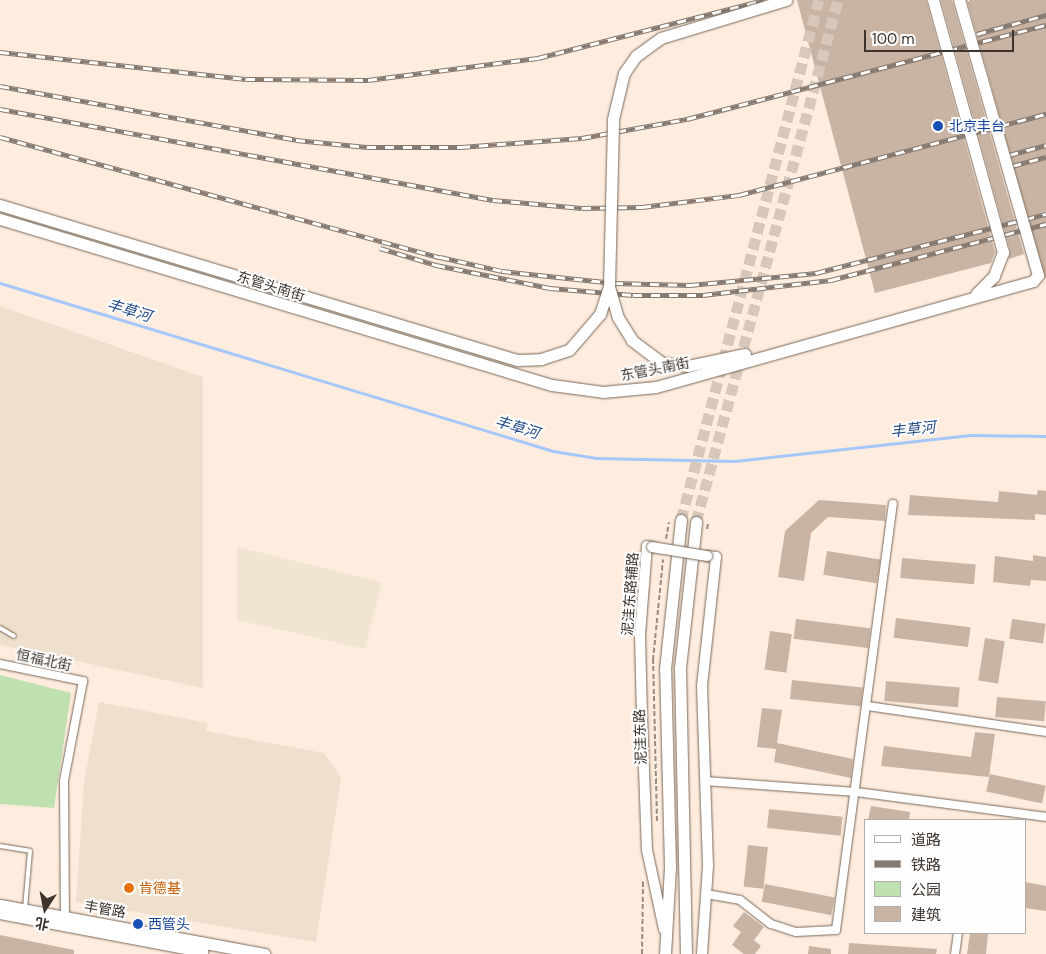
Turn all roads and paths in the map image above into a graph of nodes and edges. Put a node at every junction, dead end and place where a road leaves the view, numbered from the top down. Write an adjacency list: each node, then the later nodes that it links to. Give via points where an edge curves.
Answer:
1 (786, 0): 6 (main road, bridge, via 661,38 636,56 624,73 613,119)
2 (933, 0): 7 (main road, bridge, via 1003,252 994,276 978,293)
3 (959, 0): 7 (main road, 东管头南街, bridge, via 1038,275 1033,281)
4 (0, 205): 6 (main road, 东管头南街, bridge, via 517,360 541,359 569,350 600,314)
5 (0, 220): 8 (main road, 东管头南街, bridge, via 407,343 581,390 656,387)
6 (609, 287): 8 (main road, bridge, via 618,318 632,340 662,363 688,366)
7 (948, 302): 8 (main road, 东管头南街, bridge)
8 (774, 350)
9 (893, 504): 17 (street)
10 (676, 518): 12 (path); 32 (main road, 泥洼东路, via 665,669 670,868)
11 (696, 522): 38 (main road, via 680,668)
12 (666, 544)
13 (664, 553): 24 (path, 泥洼东路, via 653,660)
14 (0, 628): 15 (lane)
15 (14, 636)
16 (0, 664): 31 (street, 恒福北街, via 83,681 64,781)
17 (868, 706): 18 (street); 20 (street)
18 (1046, 732)
19 (705, 780): 20 (street); 26 (street, 泥洼东路辅路, bridge, via 704,640 716,557 647,546 640,635); 39 (street, 泥洼东路辅路, via 708,866)
20 (856, 792): 21 (street); 27 (street, via 836,930 796,932 771,924 740,900)
21 (972, 810): 22 (street); 23 (street)
22 (1046, 818)
23 (971, 819)
24 (658, 832)
25 (0, 846): 29 (lane, via 30,851)
26 (650, 866): 32 (street, 泥洼东路辅路); 36 (path, via 642,880)
27 (712, 895)
28 (0, 905): 29 (main road, 丰管路)
29 (25, 910): 31 (main road, 丰管路)
30 (0, 913): 34 (main road, 丰管路)
31 (64, 917): 35 (main road, 丰管路)
32 (665, 930): 37 (main road, 泥洼东路)
33 (958, 934): 40 (street)
34 (222, 954)
35 (264, 954)
36 (642, 954)
37 (664, 954)
38 (686, 954)
39 (702, 954)
40 (955, 954)

